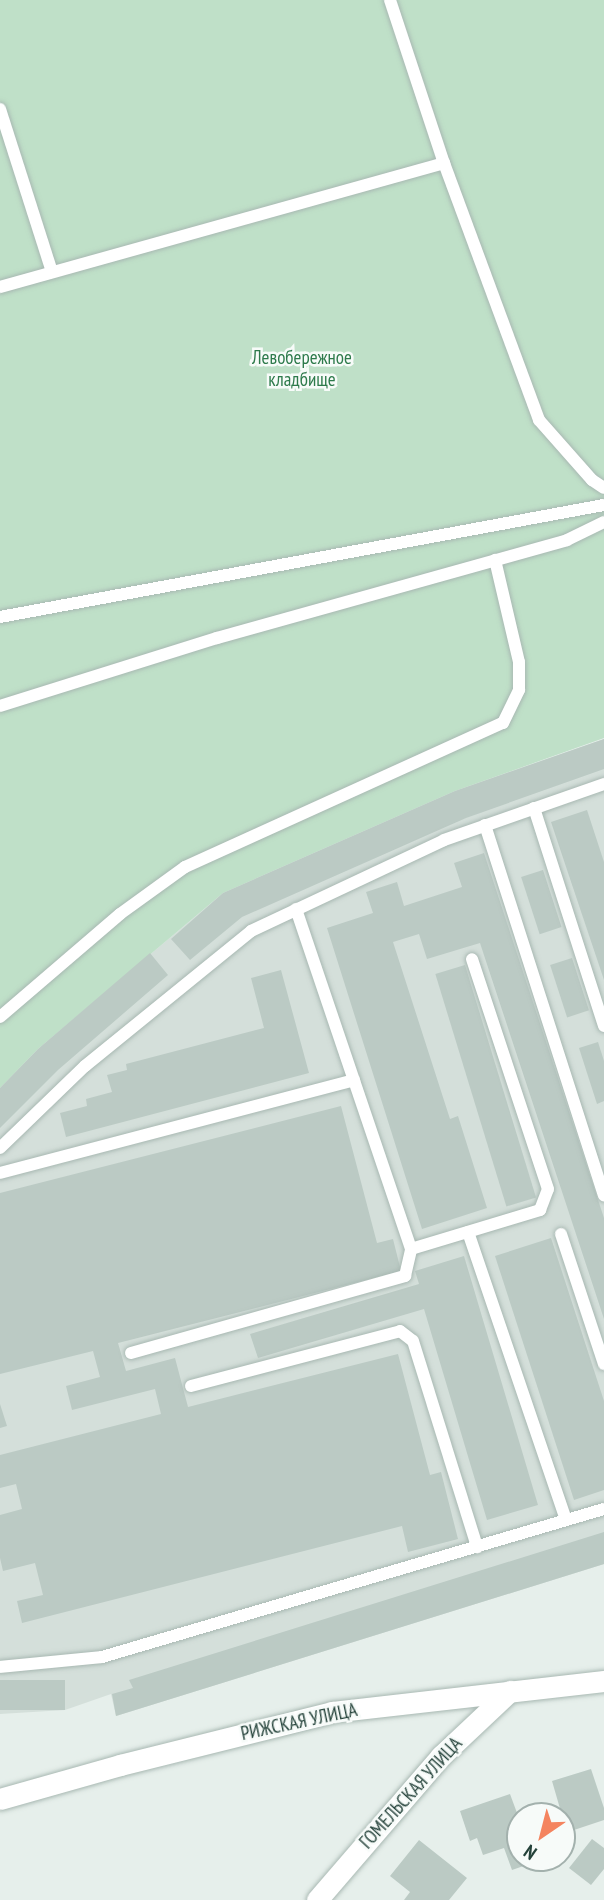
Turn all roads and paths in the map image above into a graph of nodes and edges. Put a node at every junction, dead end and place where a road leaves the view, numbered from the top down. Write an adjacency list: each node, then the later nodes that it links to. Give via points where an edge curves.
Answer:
1 (390, 0): 3 (lane)
2 (0, 109): 4 (lane)
3 (444, 163): 4 (lane); 6 (lane, via 539,420)
4 (52, 272): 5 (lane)
5 (0, 287)
6 (604, 488)
7 (604, 505): 10 (lane)
8 (604, 522): 9 (lane, via 567,540)
9 (495, 560): 11 (lane, via 217,638); 17 (lane, via 519,662 519,690 503,723 185,867 120,914)
10 (0, 617)
11 (0, 706)
12 (604, 784): 13 (lane)
13 (534, 808): 14 (lane); 18 (lane)
14 (485, 825): 15 (lane); 22 (lane)
15 (296, 909): 19 (lane); 20 (lane, via 251,931 85,1066)
16 (472, 958): 23 (lane, via 548,1189 540,1210)
17 (0, 1017)
18 (604, 1026)
19 (354, 1080): 21 (lane); 25 (lane)
20 (0, 1148)
21 (0, 1173)
22 (604, 1195)
23 (468, 1232): 25 (lane); 30 (lane)
24 (561, 1234): 27 (lane)
25 (411, 1249): 26 (lane, via 405,1276)
26 (131, 1353)
27 (604, 1364)
28 (191, 1385): 31 (lane, via 400,1331 413,1341)
29 (604, 1509): 30 (lane)
30 (566, 1520): 31 (lane)
31 (477, 1547): 32 (lane, via 102,1657)
32 (0, 1667)
33 (604, 1681): 34 (street, РИЖСКАЯ УЛИЦА)
34 (510, 1691): 35 (street, РИЖСКАЯ УЛИЦА, via 332,1712); 36 (street, ГОМЕЛЬСКАЯ УЛИЦА, via 441,1756)
35 (0, 1799)
36 (317, 1900)

